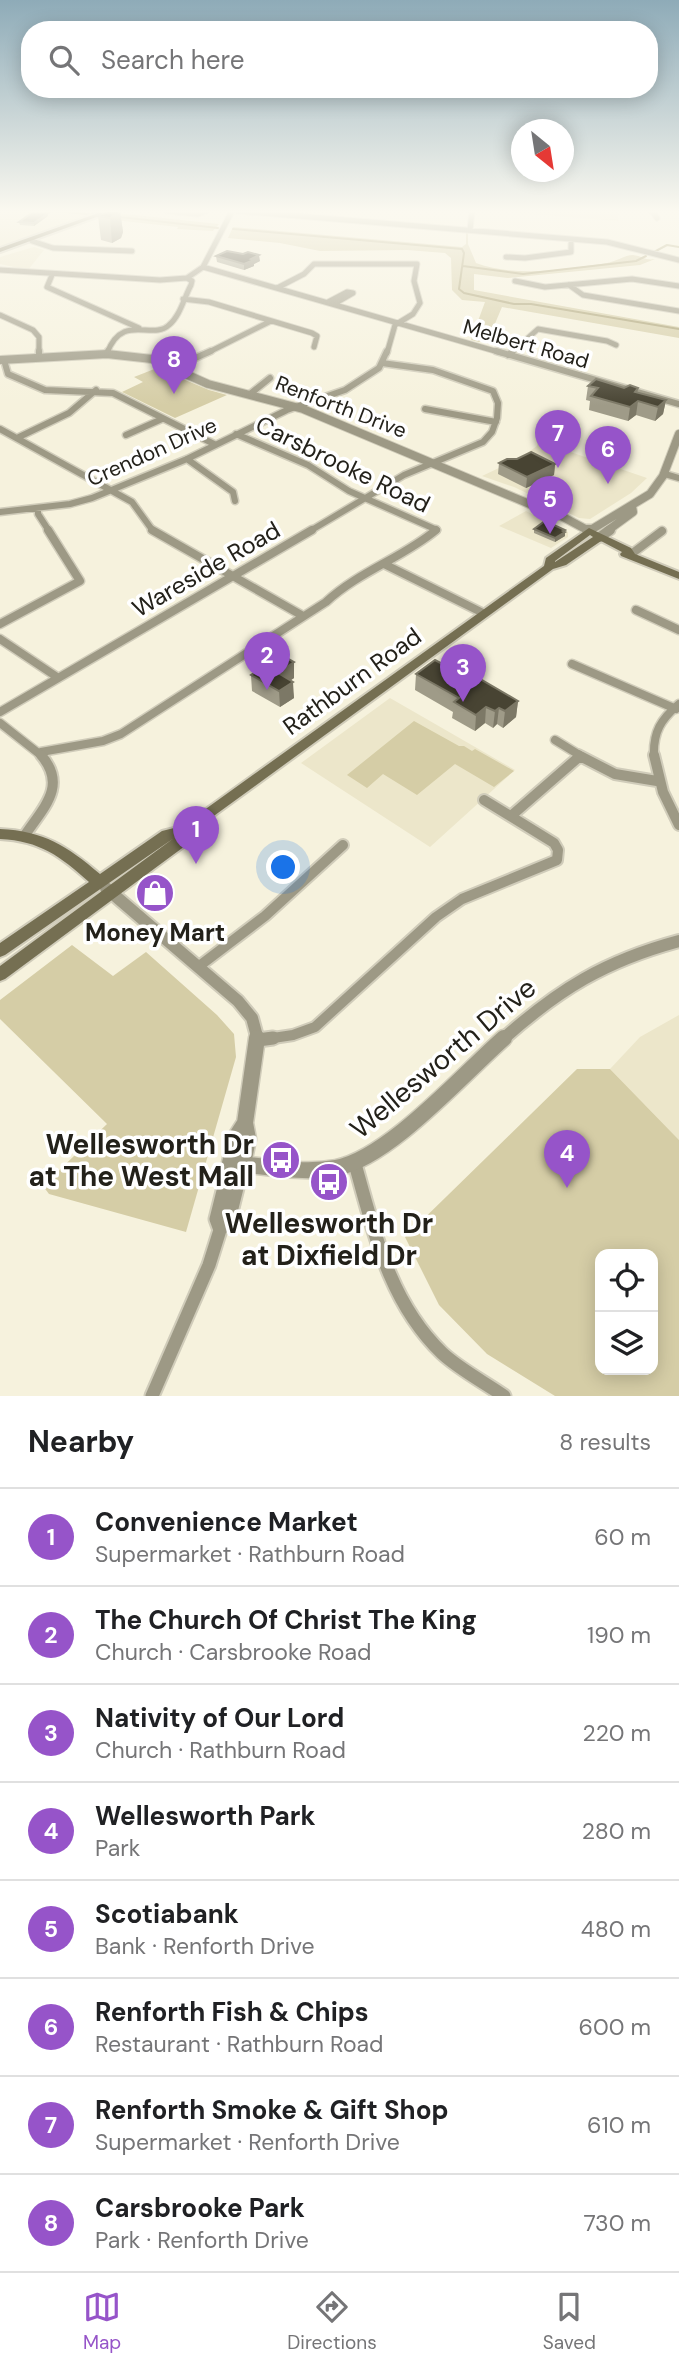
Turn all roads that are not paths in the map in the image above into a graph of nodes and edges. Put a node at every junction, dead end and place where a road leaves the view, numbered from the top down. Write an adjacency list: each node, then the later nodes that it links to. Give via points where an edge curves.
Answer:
1 (51, 276): 17 (street, via 47,287)
2 (79, 276): 7 (street)
3 (190, 276): 7 (street)
4 (236, 276): 11 (street, Melbert Road)
5 (300, 276): 11 (street)
6 (414, 276): 16 (street, via 420,303)
7 (187, 278): 12 (street, via 192,283)
8 (515, 281): 9 (street, via 534,286)
9 (569, 285): 10 (street, via 632,279); 13 (street, via 580,294)
10 (679, 286)
11 (277, 288): 16 (street, Melbert Road)
12 (183, 299): 15 (street); 17 (street, via 167,327)
13 (679, 311)
14 (0, 315): 22 (street, via 33,330 39,337)
15 (271, 321): 19 (street, via 315,334); 25 (street)
16 (398, 323): 21 (street, Melbert Road); 24 (street)
17 (139, 328): 20 (street, via 117,338)
18 (616, 345): 21 (street, via 538,329)
19 (314, 347)
20 (107, 354): 22 (street, Renforth Drive); 25 (street, Renforth Drive, via 146,357)
21 (508, 355): 29 (street, Melbert Road)
22 (39, 357): 23 (street, Renforth Drive)
23 (2, 360): 27 (street, via 8,374 34,387)
24 (382, 363): 30 (street, Crendon Drive, via 345,390); 33 (street, via 433,370 493,391)
25 (173, 368): 28 (street, Renforth Drive, via 208,384)
26 (270, 378): 28 (street)
27 (96, 390): 32 (street, via 113,393); 38 (street, via 70,414)
28 (250, 394): 30 (street, Renforth Drive)
29 (679, 404)
30 (295, 406): 35 (street, Crendon Drive); 41 (street, Renforth Drive)
31 (425, 409): 33 (street)
32 (162, 419): 37 (street); 39 (street)
33 (496, 422): 41 (street, Wareside Road, via 483,442)
34 (0, 429): 38 (street)
35 (236, 434): 39 (street, Crendon Drive); 45 (street, Carsbrooke Road, via 317,470)
36 (679, 434): 42 (street, Rathburn Road)
37 (126, 435)
38 (17, 438): 44 (street)
39 (214, 444): 40 (street, Crendon Drive)
40 (187, 459): 44 (street, Crendon Drive); 46 (street, via 233,492)
41 (433, 464): 45 (street, Wareside Road); 50 (street, Renforth Drive, via 540,508)
42 (665, 474): 43 (street); 50 (street, Rathburn Road, via 632,506 633,512)
43 (679, 478)
44 (111, 490): 47 (street, Crendon Drive, via 77,503); 54 (street, via 135,504 157,535)
45 (363, 498): 52 (street, Carsbrooke Road, via 436,530); 54 (street, Wareside Road)
46 (235, 501)
47 (38, 508): 48 (street, Crendon Drive); 58 (street, via 80,580)
48 (0, 512)
49 (663, 530): 51 (street)
50 (591, 536): 51 (main road, Renforth Drive); 56 (main road, Rathburn Road, via 562,563 549,567)
51 (630, 555): 53 (main road, Renforth Drive)
52 (384, 564): 56 (street); 57 (street, Carsbrooke Road, via 343,586)
53 (679, 576)
54 (234, 578): 57 (street); 62 (street, Wareside Road)
55 (636, 610): 59 (street)
56 (483, 614): 73 (main road, Rathburn Road)
57 (303, 616): 67 (street, Carsbrooke Road, via 121,734)
58 (0, 624)
59 (679, 630)
60 (0, 639): 62 (street)
61 (572, 664): 63 (street)
62 (57, 677): 64 (street, Wareside Road)
63 (677, 707): 69 (street, via 657,729)
64 (0, 712)
65 (0, 723): 67 (street)
66 (555, 740): 68 (street)
67 (41, 752): 75 (street, via 52,792)
68 (580, 756): 69 (street, via 614,776); 71 (street)
69 (657, 781): 72 (street)
70 (484, 800): 71 (street)
71 (511, 816): 83 (street, via 554,843 557,860 462,899 436,917 320,1023 300,1033)
72 (679, 825)
73 (183, 832): 77 (main road, Rathburn Road, via 167,835); 78 (main road, Rathburn Road, via 180,842)
74 (0, 834): 75 (main road)
75 (25, 835): 77 (main road, via 60,848)
76 (343, 845): 81 (street, via 265,916)
77 (98, 881): 78 (street); 80 (main road, Rathburn Road)
78 (111, 892): 81 (street); 82 (main road, Rathburn Road)
79 (679, 942): 85 (street, Wellesworth Drive, via 646,948 563,992 392,1140)
80 (0, 951)
81 (198, 967): 83 (street, via 246,1009)
82 (0, 975)
83 (258, 1040): 84 (street, via 245,1123 248,1139)
84 (237, 1164): 85 (street, Wellesworth Drive, via 304,1172); 86 (street, via 229,1220 220,1230)
85 (355, 1164): 87 (street, via 385,1269 407,1308 442,1353)
86 (152, 1396)
87 (504, 1396)

